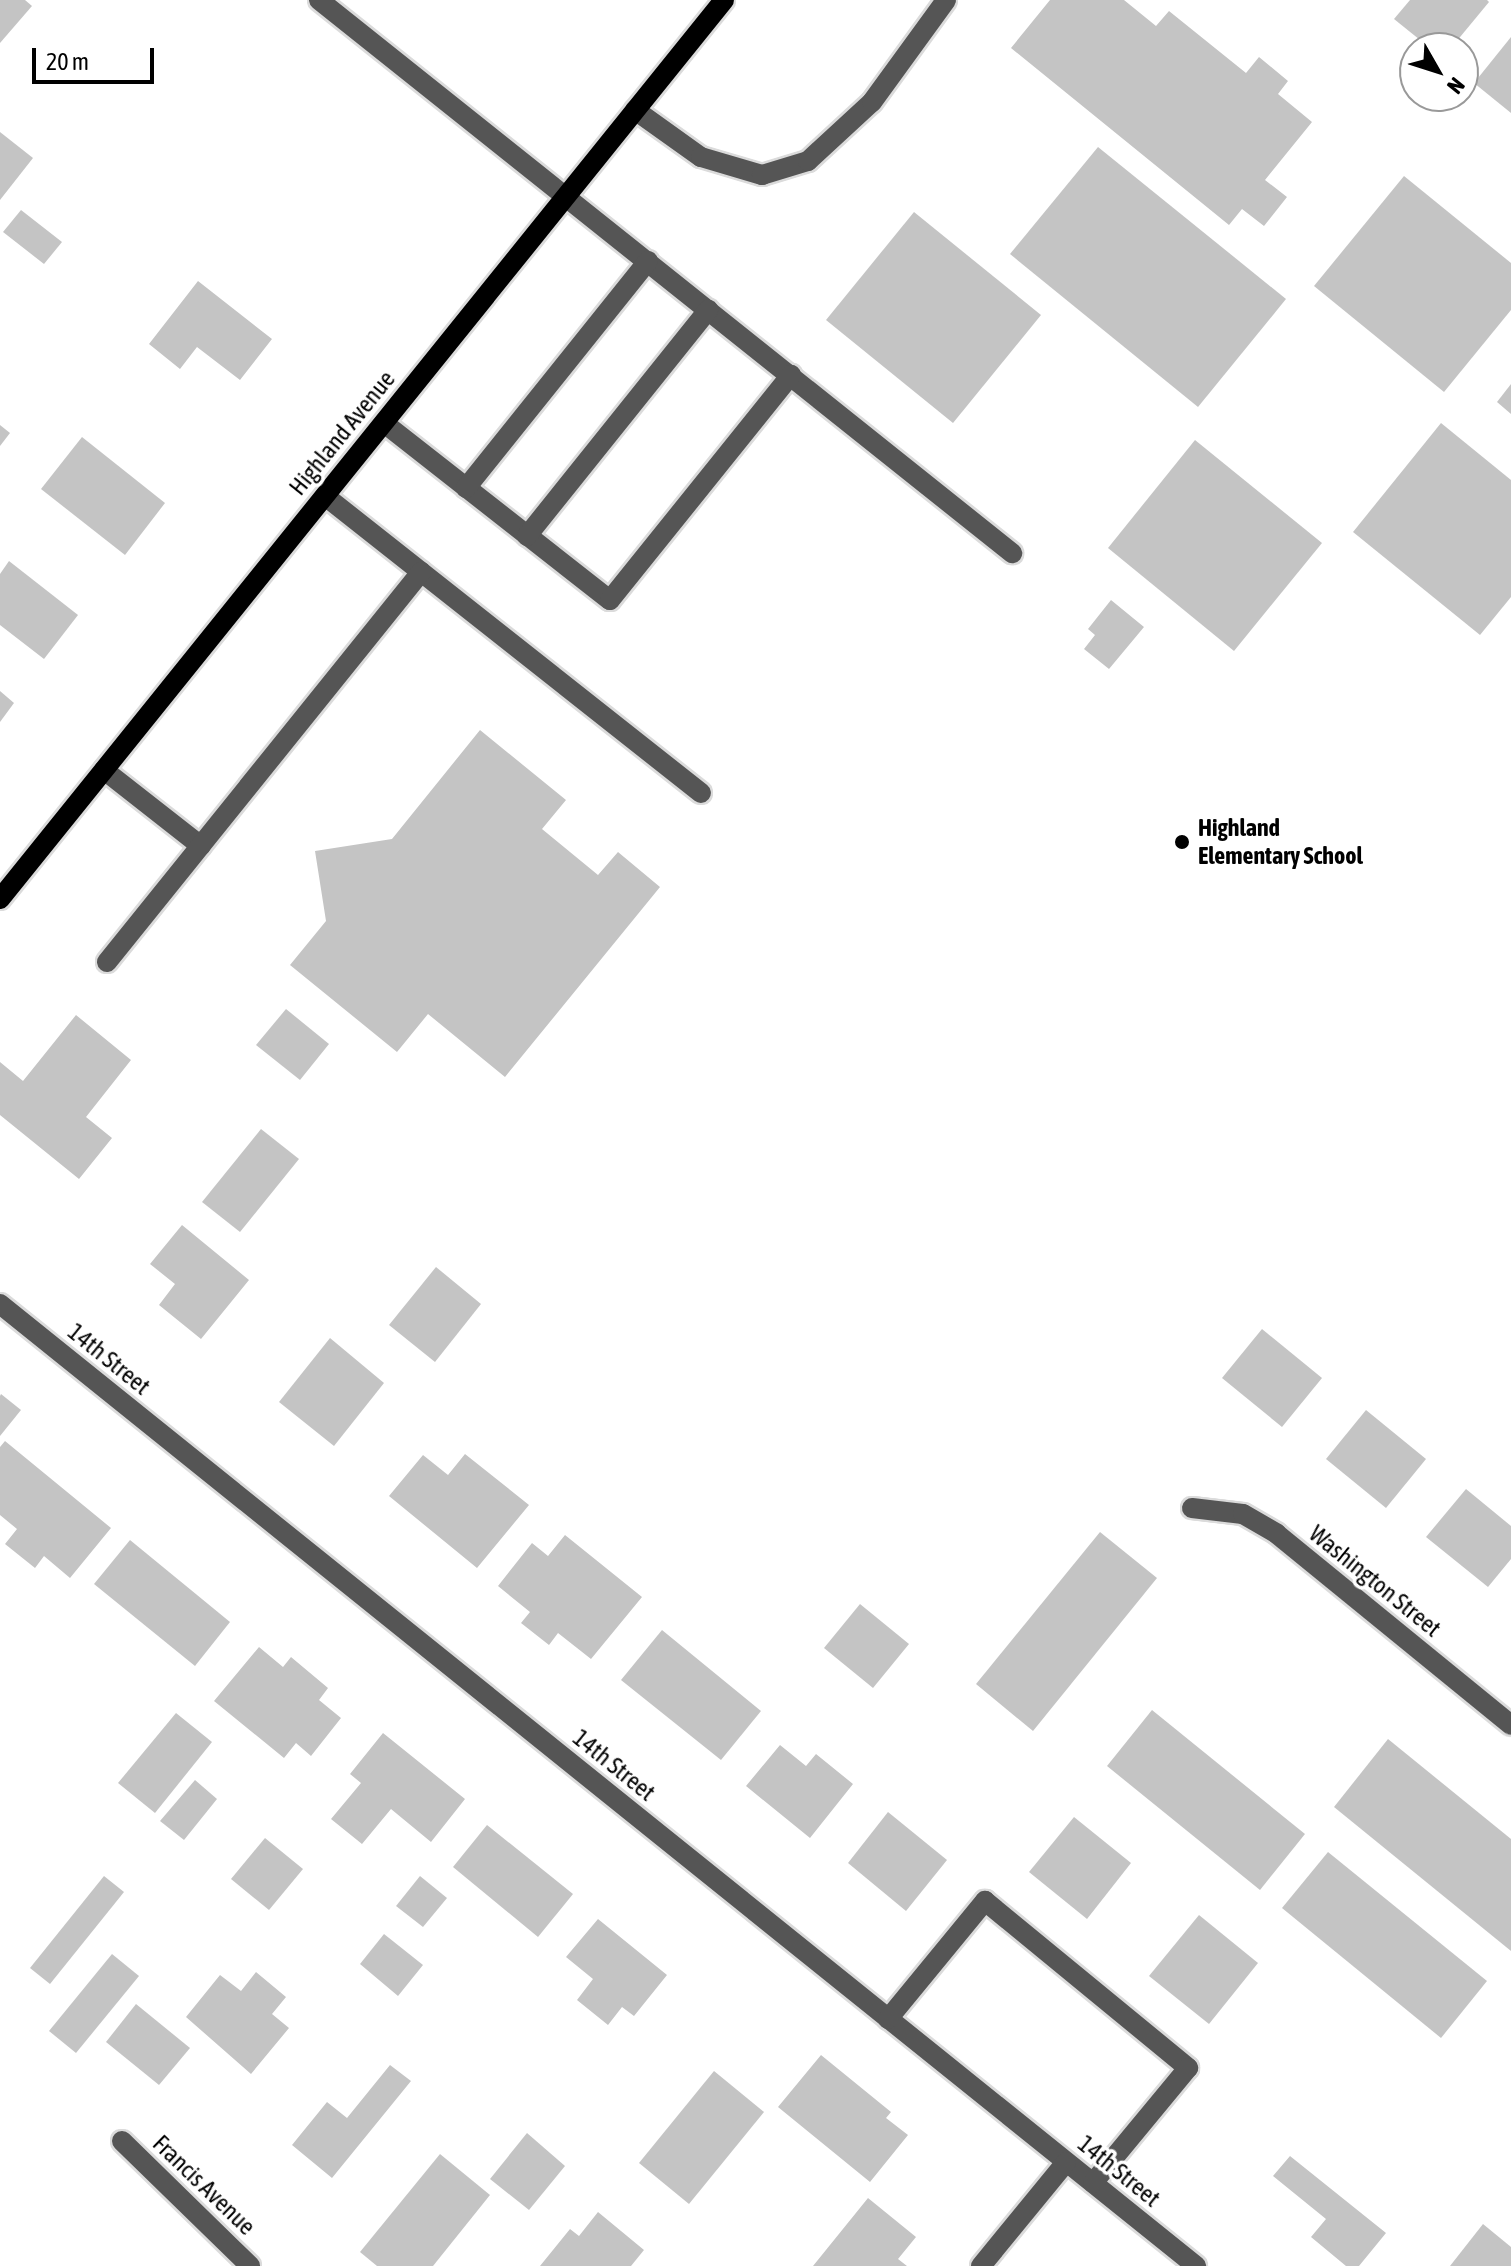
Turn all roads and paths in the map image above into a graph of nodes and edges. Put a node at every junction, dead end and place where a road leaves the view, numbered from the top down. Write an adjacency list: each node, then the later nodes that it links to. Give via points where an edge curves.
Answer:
1 (319, 0): 5 (street)
2 (724, 0): 4 (main road, Highland Avenue)
3 (946, 0): 4 (street, via 872,102 808,161 762,175 701,157)
4 (635, 110): 5 (main road, Highland Avenue)
5 (567, 196): 6 (street); 9 (main road, Highland Avenue)
6 (648, 261): 7 (street); 10 (street)
7 (708, 310): 8 (street); 12 (street)
8 (791, 375): 12 (street, via 610,600); 13 (street)
9 (384, 423): 10 (street); 11 (main road, Highland Avenue)
10 (466, 488): 12 (street)
11 (325, 496): 14 (street); 15 (main road, Highland Avenue)
12 (527, 536)
13 (1012, 553)
14 (421, 572): 16 (street); 17 (street)
15 (104, 770): 17 (street); 18 (main road, Highland Avenue)
16 (701, 793)
17 (201, 846): 19 (street)
18 (1, 898)
19 (107, 962)
20 (0, 1304): 23 (street, 14th Street)
21 (1192, 1508): 22 (street, Washington Street, via 1243,1514 1277,1534)
22 (1511, 1725)
23 (888, 2019): 25 (street, 14th Street); 26 (street, via 985,1901 1188,2068)
24 (122, 2141): 27 (street, Francis Avenue)
25 (1066, 2162): 26 (street, 14th Street); 28 (street)
26 (1093, 2183): 29 (street, 14th Street)
27 (250, 2266)
28 (981, 2266)
29 (1196, 2266)

